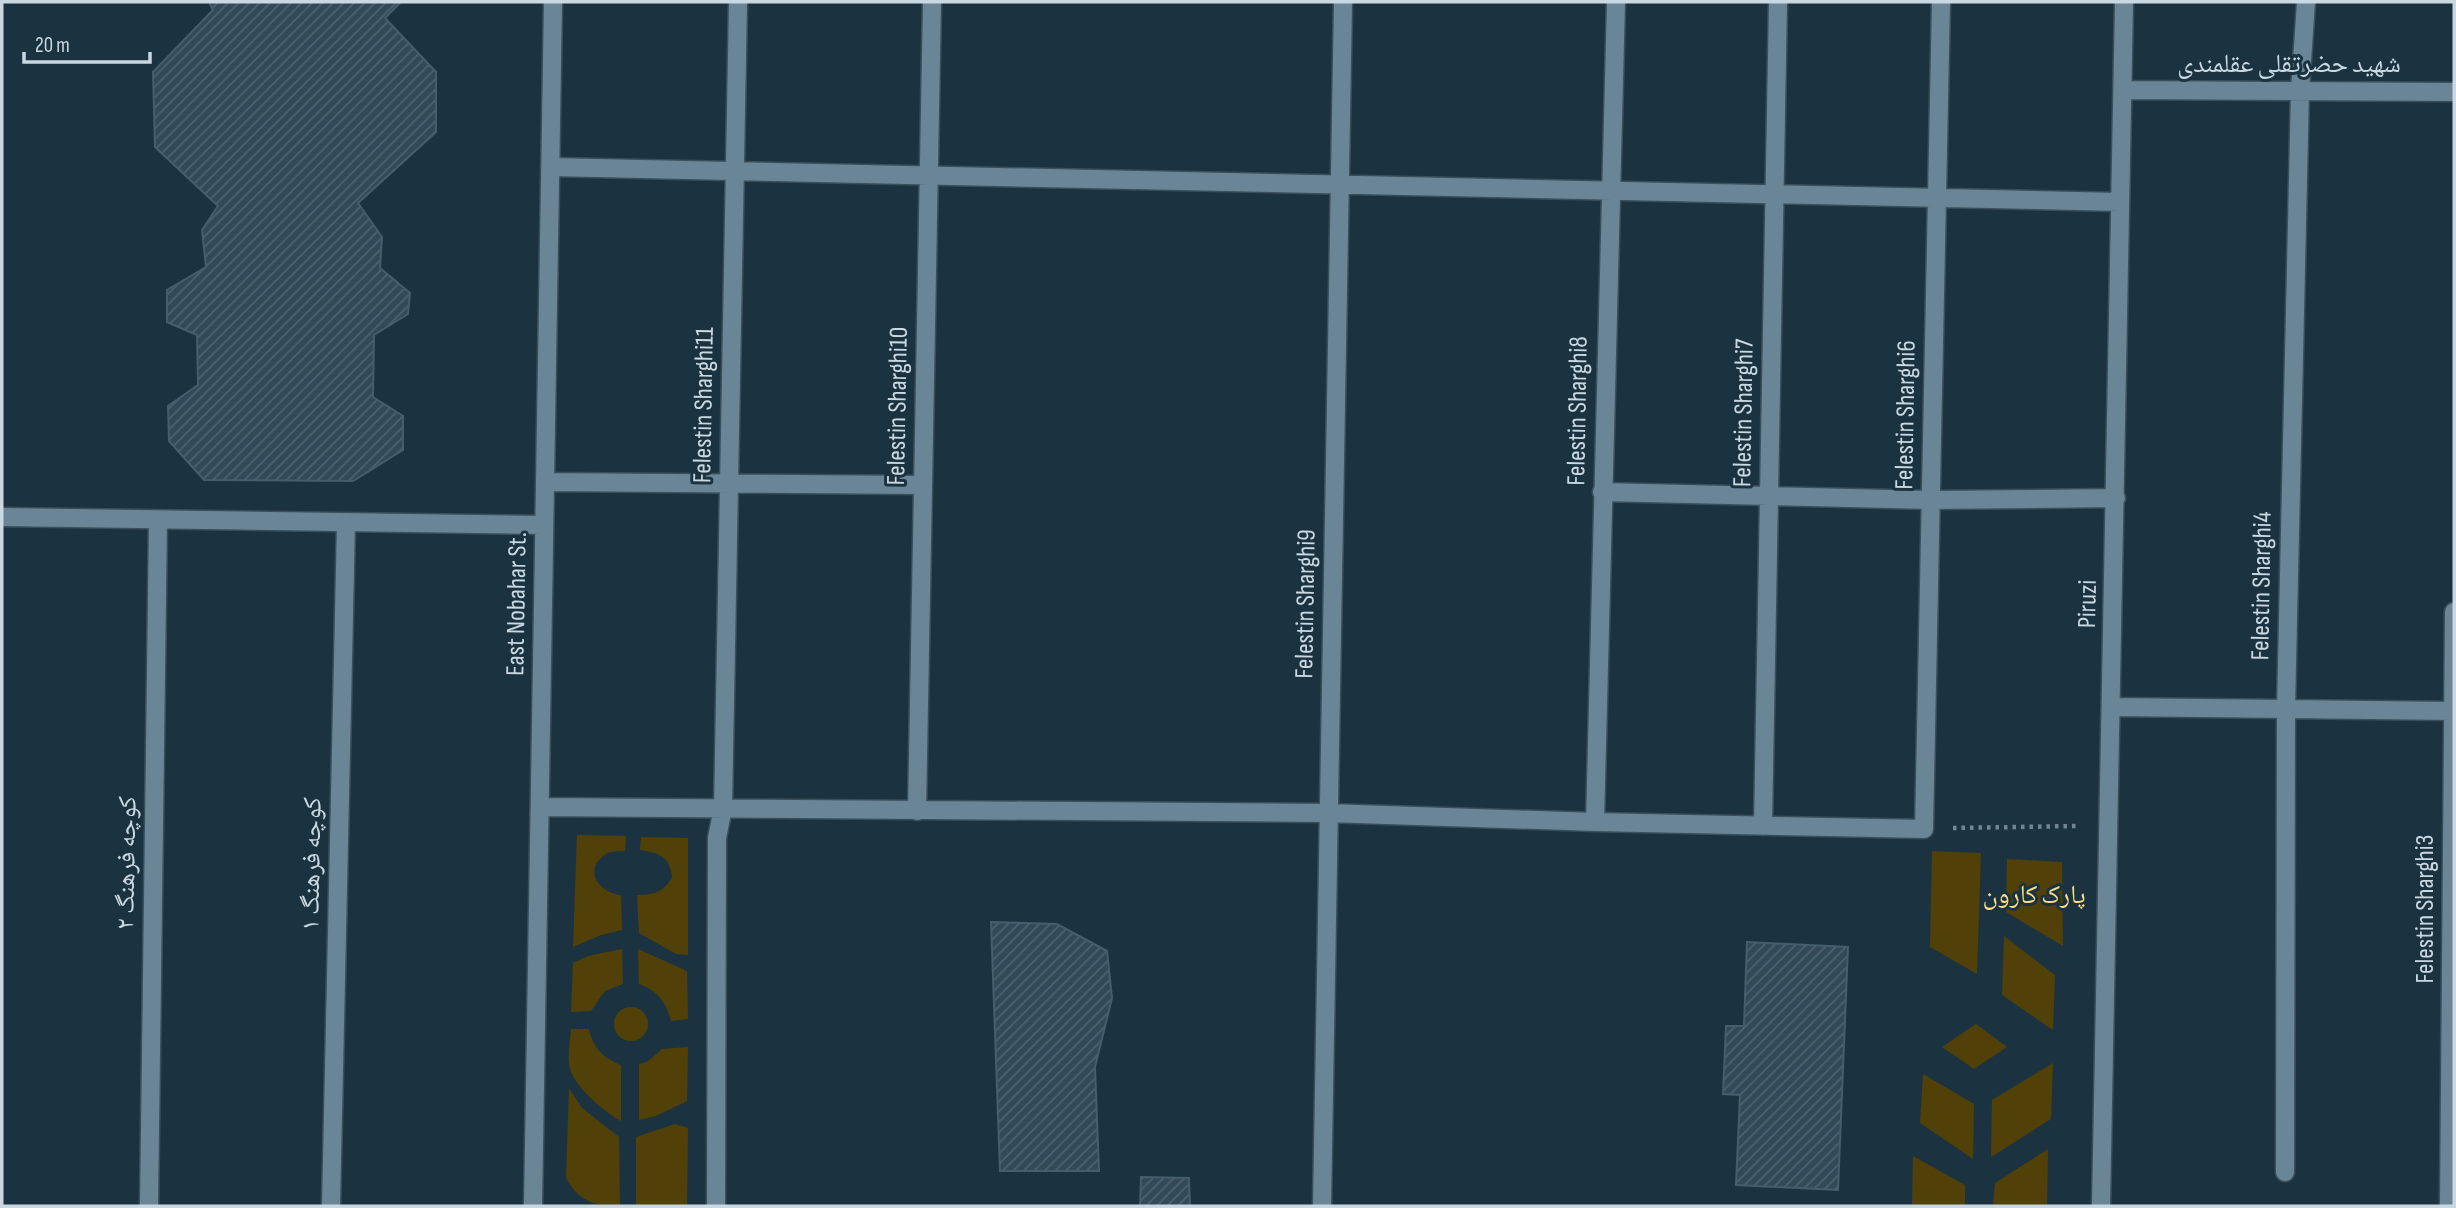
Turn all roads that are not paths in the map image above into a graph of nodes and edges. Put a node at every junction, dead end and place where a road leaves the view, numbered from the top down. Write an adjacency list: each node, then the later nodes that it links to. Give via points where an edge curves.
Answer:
1 (553, 2): 13 (street, East Nobahar St.)
2 (738, 2): 14 (street, Felestin Sharghi11)
3 (932, 2): 15 (street, Felestin Sharghi10)
4 (1343, 2): 16 (street, Felestin Sharghi9)
5 (1616, 2): 17 (street, Felestin Sharghi8)
6 (1779, 2): 18 (street, Felestin Sharghi7)
7 (1941, 2): 19 (street, Felestin Sharghi6)
8 (2124, 2): 10 (street, Piruzi)
9 (2306, 2): 11 (street, Felestin Sharghi4)
10 (2123, 90): 11 (street, شهید حضرتقلی عقلمندی); 20 (street, Piruzi)
11 (2300, 91): 12 (street, شهید حضرتقلی عقلمندی); 34 (street, Felestin Sharghi4)
12 (2454, 92)
13 (551, 167): 14 (street); 21 (street, East Nobahar St.)
14 (735, 171): 15 (street); 22 (street, Felestin Sharghi11)
15 (929, 176): 16 (street); 23 (street, Felestin Sharghi10)
16 (1340, 185): 17 (street); 39 (street, Felestin Sharghi9)
17 (1609, 191): 18 (street); 24 (street, Felestin Sharghi8)
18 (1775, 195): 19 (street); 25 (street, Felestin Sharghi7)
19 (1936, 199): 20 (street); 27 (street, Felestin Sharghi6)
20 (2120, 202): 26 (street, Piruzi)
21 (545, 482): 22 (street); 31 (street, East Nobahar St.)
22 (729, 483): 23 (street); 37 (street, Felestin Sharghi11)
23 (923, 485): 38 (street, Felestin Sharghi10)
24 (1602, 492): 25 (street); 40 (street, Felestin Sharghi8)
25 (1769, 496): 27 (street); 41 (street, Felestin Sharghi7)
26 (2116, 498): 27 (street); 33 (street, Piruzi)
27 (1930, 500): 41 (street, Felestin Sharghi6, via 1924,829)
28 (2, 517): 29 (street)
29 (158, 520): 30 (street); 43 (street, کوچه فرهنگ ۲)
30 (346, 523): 31 (street); 44 (street, کوچه فرهنگ ۱)
31 (544, 525): 36 (street, East Nobahar St.)
32 (2454, 612): 35 (street, Felestin Sharghi3)
33 (2112, 707): 34 (street); 48 (street, Piruzi)
34 (2286, 708): 35 (street); 42 (street, Felestin Sharghi4)
35 (2453, 711): 49 (street, Felestin Sharghi3)
36 (540, 807): 37 (street); 45 (street, East Nobahar St.)
37 (723, 808): 38 (street); 46 (street, Felestin Sharghi11, via 717,838)
38 (917, 811): 39 (street)
39 (1328, 813): 40 (street); 47 (street, Felestin Sharghi9)
40 (1595, 822): 41 (street)
41 (1763, 826)
42 (2285, 1172)
43 (149, 1206)
44 (331, 1206)
45 (533, 1206)
46 (716, 1206)
47 (1322, 1206)
48 (2101, 1206)
49 (2449, 1206)

